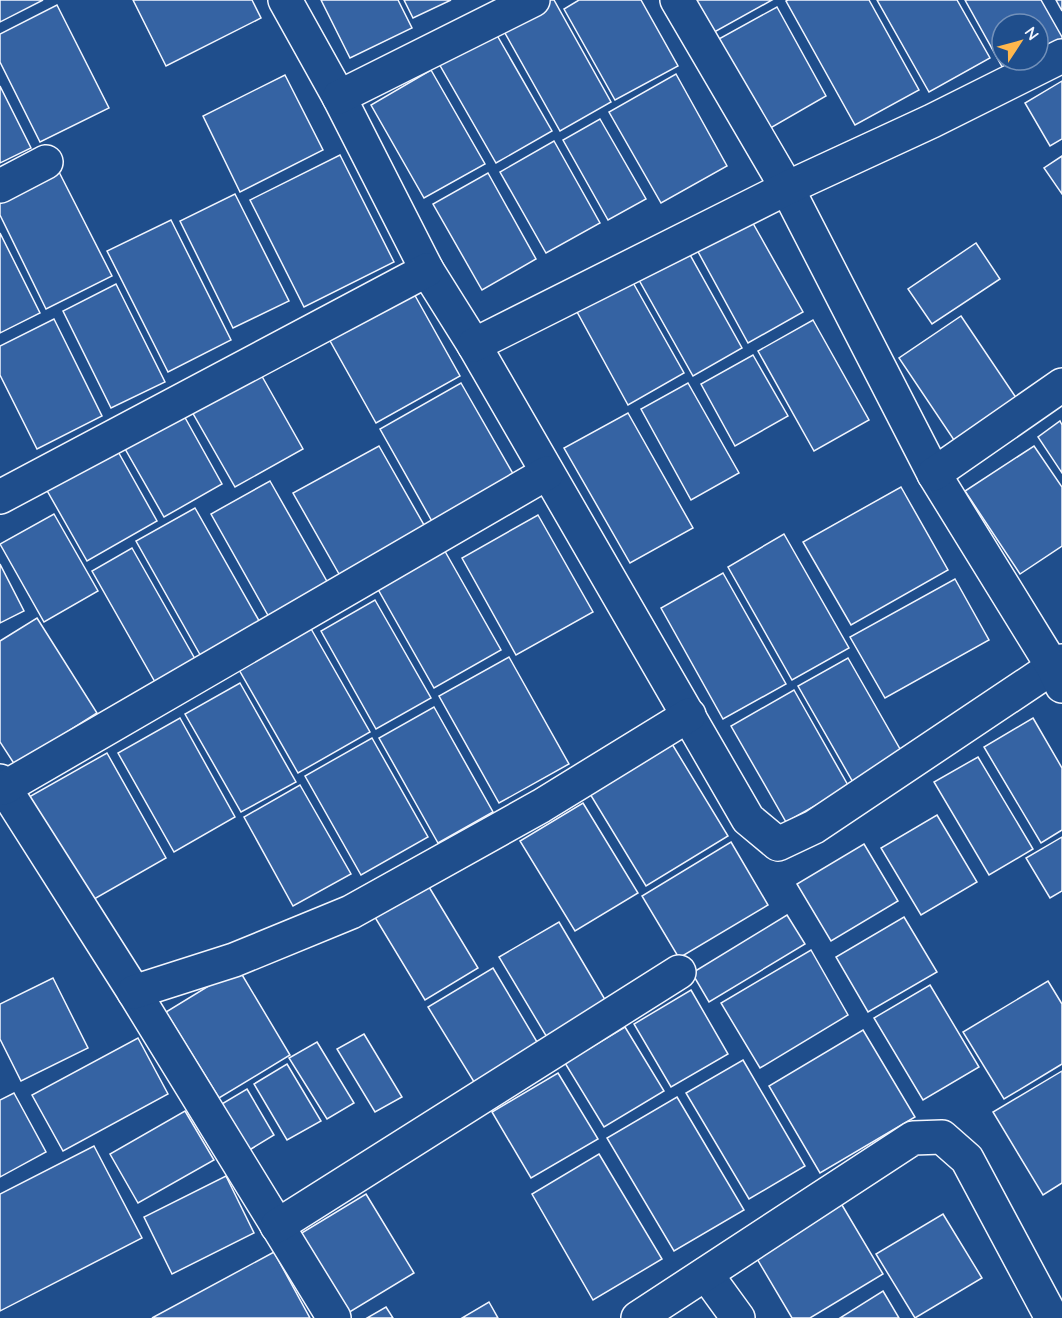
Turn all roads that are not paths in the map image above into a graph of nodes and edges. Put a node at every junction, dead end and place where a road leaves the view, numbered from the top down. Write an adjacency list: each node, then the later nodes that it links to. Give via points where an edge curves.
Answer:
1 (285, 0): 5 (street)
2 (533, 0): 5 (street)
3 (677, 0): 8 (street)
4 (1062, 56): 8 (street)
5 (339, 98): 9 (street)
6 (46, 162): 7 (street)
7 (0, 186)
8 (787, 188): 10 (street); 13 (street)
9 (427, 270): 10 (street); 14 (street)
10 (474, 345): 12 (street)
11 (1062, 385): 13 (street)
12 (547, 473): 16 (street); 17 (street)
13 (934, 474): 15 (street)
14 (0, 497)
15 (1059, 671): 16 (street, via 814,826 778,844 748,819)
16 (689, 715): 19 (street, via 542,806 351,912 234,960)
17 (2, 784): 19 (street)
18 (679, 972): 20 (street)
19 (134, 992): 20 (street)
20 (277, 1226): 22 (street)
21 (706, 1274): 23 (street); 24 (street); 25 (street, via 913,1138 942,1137 967,1159)
22 (334, 1318)
23 (638, 1318)
24 (738, 1318)
25 (1052, 1318)

